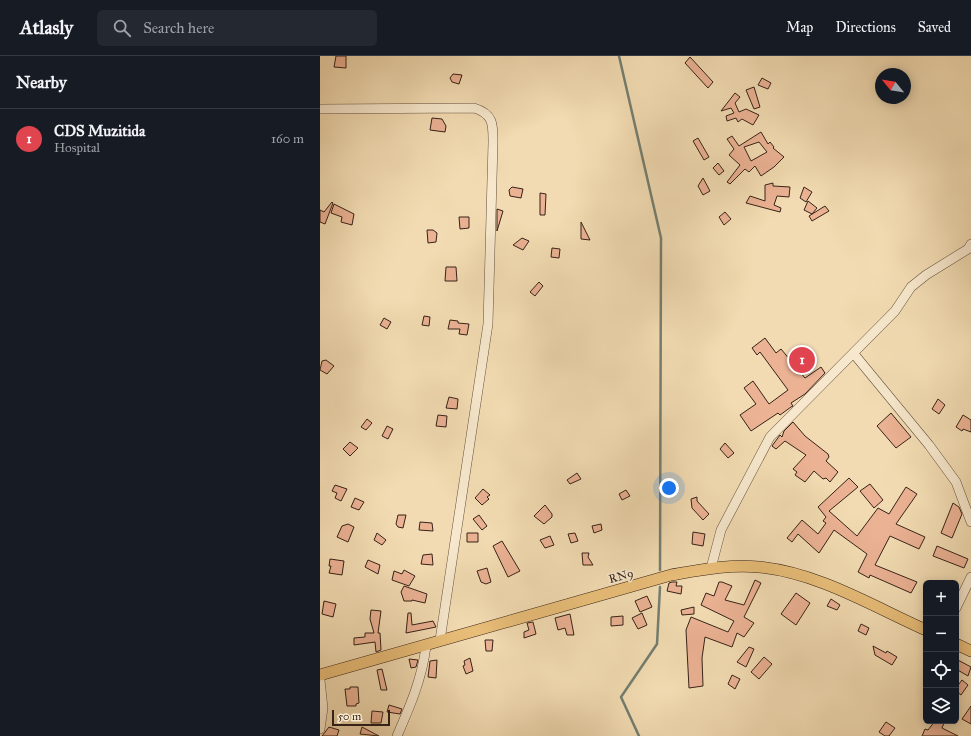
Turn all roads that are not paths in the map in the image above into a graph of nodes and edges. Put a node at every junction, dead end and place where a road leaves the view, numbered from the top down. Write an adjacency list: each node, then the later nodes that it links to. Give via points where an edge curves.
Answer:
1 (320, 108): 9 (street, via 474,108 485,113 492,122 488,324)
2 (971, 244): 3 (street, via 968,249 911,287 895,310)
3 (854, 354): 4 (street, via 956,482); 5 (street, via 770,436 721,530)
4 (971, 522)
5 (711, 568): 8 (main road, RN9, via 758,567 806,577 834,587); 9 (main road, RN9, via 671,575)
6 (971, 577): 7 (street)
7 (959, 602)
8 (923, 629)
9 (440, 640): 11 (main road, RN9)
10 (959, 645): 12 (main road)
11 (426, 646): 13 (main road, RN9); 16 (street, via 424,666 413,701)
12 (971, 651)
13 (320, 675)
14 (320, 680): 15 (street, via 323,708)
15 (320, 729)
16 (397, 736)

